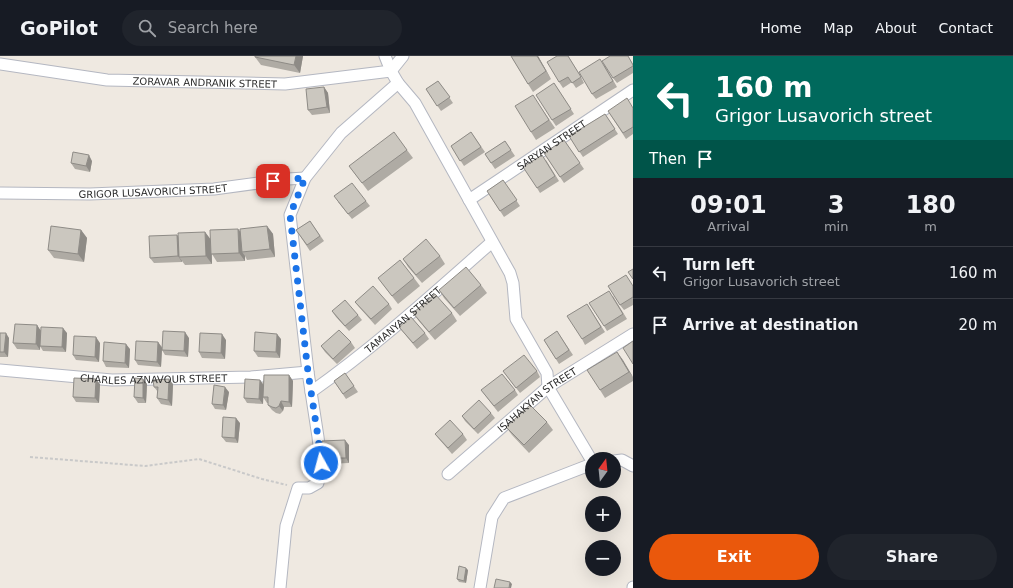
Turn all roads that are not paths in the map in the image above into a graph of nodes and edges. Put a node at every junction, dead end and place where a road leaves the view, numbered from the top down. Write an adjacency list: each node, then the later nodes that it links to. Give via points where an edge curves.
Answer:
1 (385, 56): 4 (street)
2 (404, 56): 4 (street)
3 (0, 64): 4 (street, ZORAVAR ANDRANIK STREET, via 107,80 285,84)
4 (391, 71): 5 (street)
5 (398, 83): 7 (street, via 341,133); 9 (street, via 415,103)
6 (633, 90): 9 (street, SARYAN STREET)
7 (305, 178): 8 (street, GRIGOR LUSAVORICH STREET, via 214,189 90,194); 13 (street, via 290,215)
8 (0, 193)
9 (469, 200): 10 (street)
10 (492, 242): 14 (street, via 510,273 516,319 547,373); 15 (street, TAMANYAN STREET, via 390,332)
11 (633, 334): 14 (street, ISAHAKYAN STREET)
12 (0, 370): 13 (street, CHARLES AZNAVOUR STREET, via 112,380 251,377)
13 (308, 372): 15 (street)
14 (548, 387): 16 (street); 20 (street, ISAHAKYAN STREET)
15 (311, 392): 21 (street, via 321,463 318,483 309,488 298,488 286,526)
16 (586, 452)
17 (621, 460): 19 (street)
18 (585, 466): 22 (street, via 504,498 492,516)
19 (633, 466)
20 (448, 474)
21 (280, 588)
22 (480, 588)

